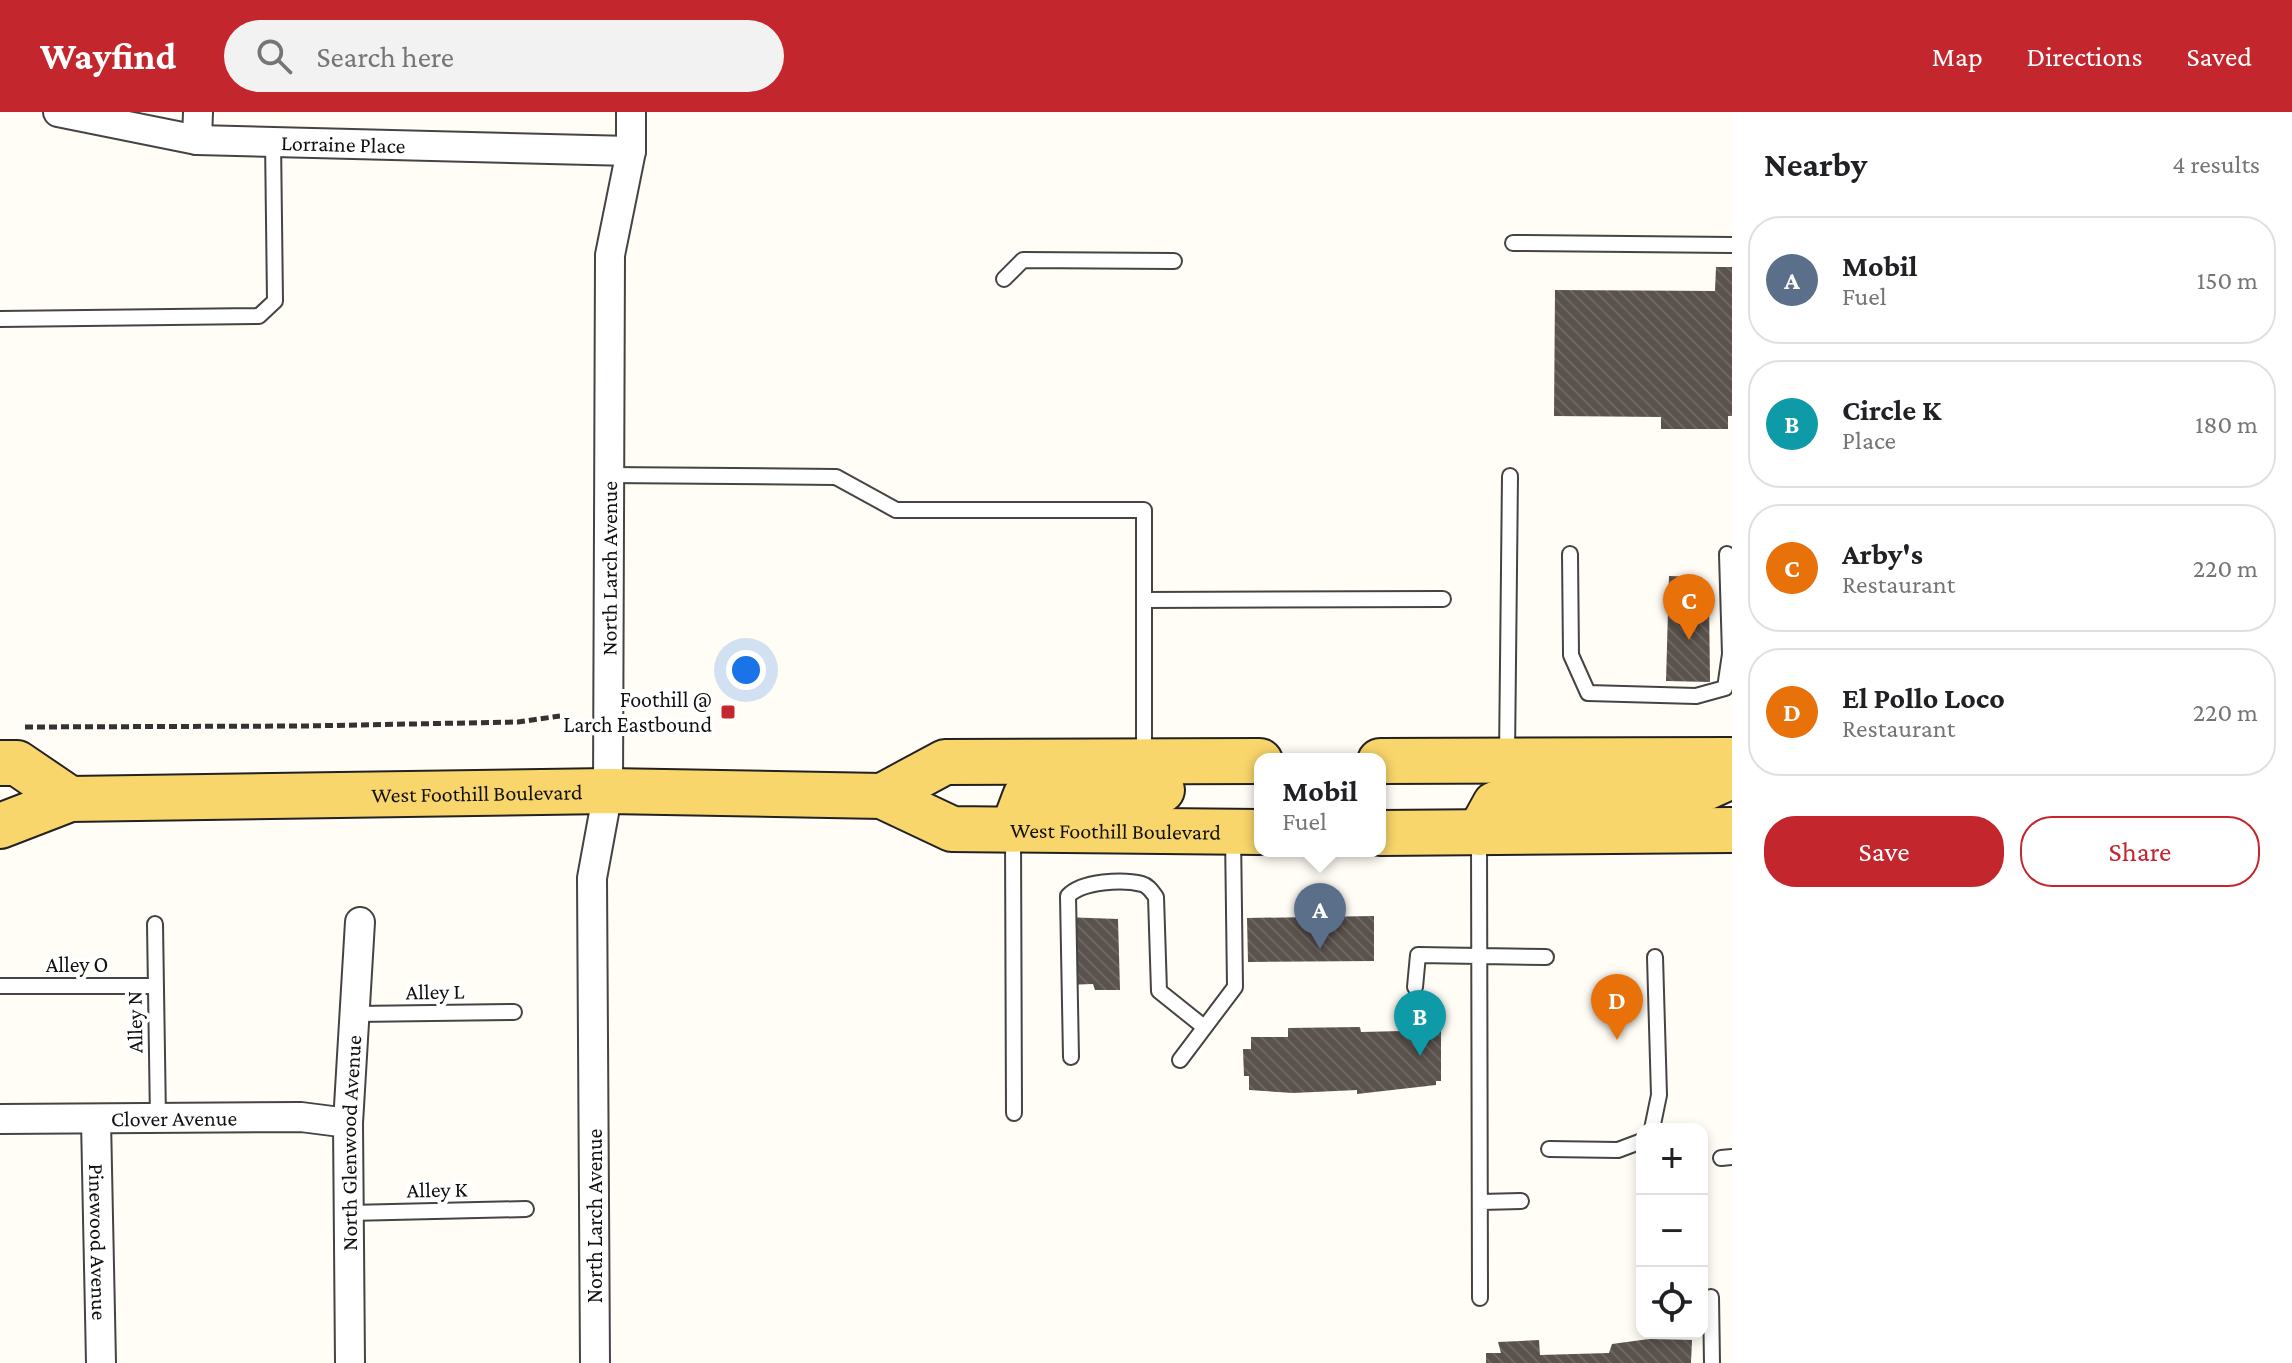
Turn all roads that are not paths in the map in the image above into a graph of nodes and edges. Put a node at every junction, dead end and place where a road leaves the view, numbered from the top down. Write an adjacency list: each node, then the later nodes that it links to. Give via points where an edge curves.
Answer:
1 (58, 112): 3 (street, Lorraine Place)
2 (631, 112): 5 (street, North Larch Avenue)
3 (197, 126): 4 (street, Lorraine Place)
4 (273, 140): 5 (street, Lorraine Place); 10 (lane, via 275,301 259,316)
5 (631, 151): 11 (street, North Larch Avenue, via 610,255)
6 (1513, 243): 7 (lane)
7 (1732, 245)
8 (1174, 261): 9 (lane, via 1023,260)
9 (1004, 279)
10 (0, 319)
11 (607, 475): 16 (lane, via 836,477 896,510 1144,510); 25 (street, North Larch Avenue)
12 (1510, 476): 19 (lane)
13 (1570, 554): 14 (lane, via 1571,655 1588,693 1696,696 1725,688 1730,654)
14 (1727, 554)
15 (1443, 599): 16 (lane)
16 (1144, 600): 18 (lane)
17 (6, 745): 28 (main road, via 17,763)
18 (1144, 760): 21 (main road, West Foothill Boulevard); 26 (main road, West Foothill Boulevard, via 945,762)
19 (1507, 760): 20 (main road); 22 (main road)
20 (1732, 760)
21 (1254, 761)
22 (1386, 761)
23 (1732, 776): 34 (main road, via 1692,794 1527,794 1495,804)
24 (1254, 789): 30 (main road, via 1025,797)
25 (608, 791): 26 (main road, West Foothill Boulevard); 28 (main road, West Foothill Boulevard); 64 (street, North Larch Avenue, via 592,878)
26 (882, 796): 30 (main road, West Foothill Boulevard, via 952,829)
27 (0, 797): 28 (main road)
28 (70, 799): 29 (main road, West Foothill Boulevard)
29 (0, 826)
30 (1013, 829): 32 (main road, West Foothill Boulevard); 48 (lane)
31 (1732, 830): 34 (main road)
32 (1247, 832): 45 (lane, via 1235,987)
33 (1386, 833): 34 (main road)
34 (1479, 833): 37 (lane)
35 (360, 922): 44 (street, North Glenwood Avenue)
36 (155, 924): 41 (lane, Alley N)
37 (1479, 957): 38 (lane); 42 (lane, via 1418,955); 57 (lane)
38 (1546, 957)
39 (1655, 957): 53 (lane, via 1659,1095)
40 (0, 986): 41 (lane, Alley O)
41 (155, 986): 50 (lane, Alley N)
42 (1415, 987)
43 (514, 1012): 44 (lane, Alley L)
44 (355, 1014): 52 (street, North Glenwood Avenue)
45 (1204, 1027): 46 (lane, via 1159,991 1156,897 1149,888 1083,887 1068,896); 47 (lane)
46 (1071, 1057)
47 (1180, 1060)
48 (1014, 1113)
49 (0, 1119): 51 (street, Clover Avenue)
50 (158, 1119): 51 (street, Clover Avenue); 52 (street, Clover Avenue, via 301,1117)
51 (96, 1120): 62 (street, Pinewood Avenue)
52 (348, 1123): 59 (street, North Glenwood Avenue)
53 (1653, 1123)
54 (1636, 1143): 55 (lane, via 1618,1150)
55 (1549, 1149)
56 (1521, 1201): 57 (lane)
57 (1481, 1202): 61 (lane)
58 (526, 1209): 59 (lane, Alley K)
59 (349, 1213): 63 (street, North Glenwood Avenue)
60 (1711, 1297): 65 (lane)
61 (1480, 1298)
62 (101, 1363)
63 (350, 1363)
64 (595, 1363)
65 (1712, 1363)

